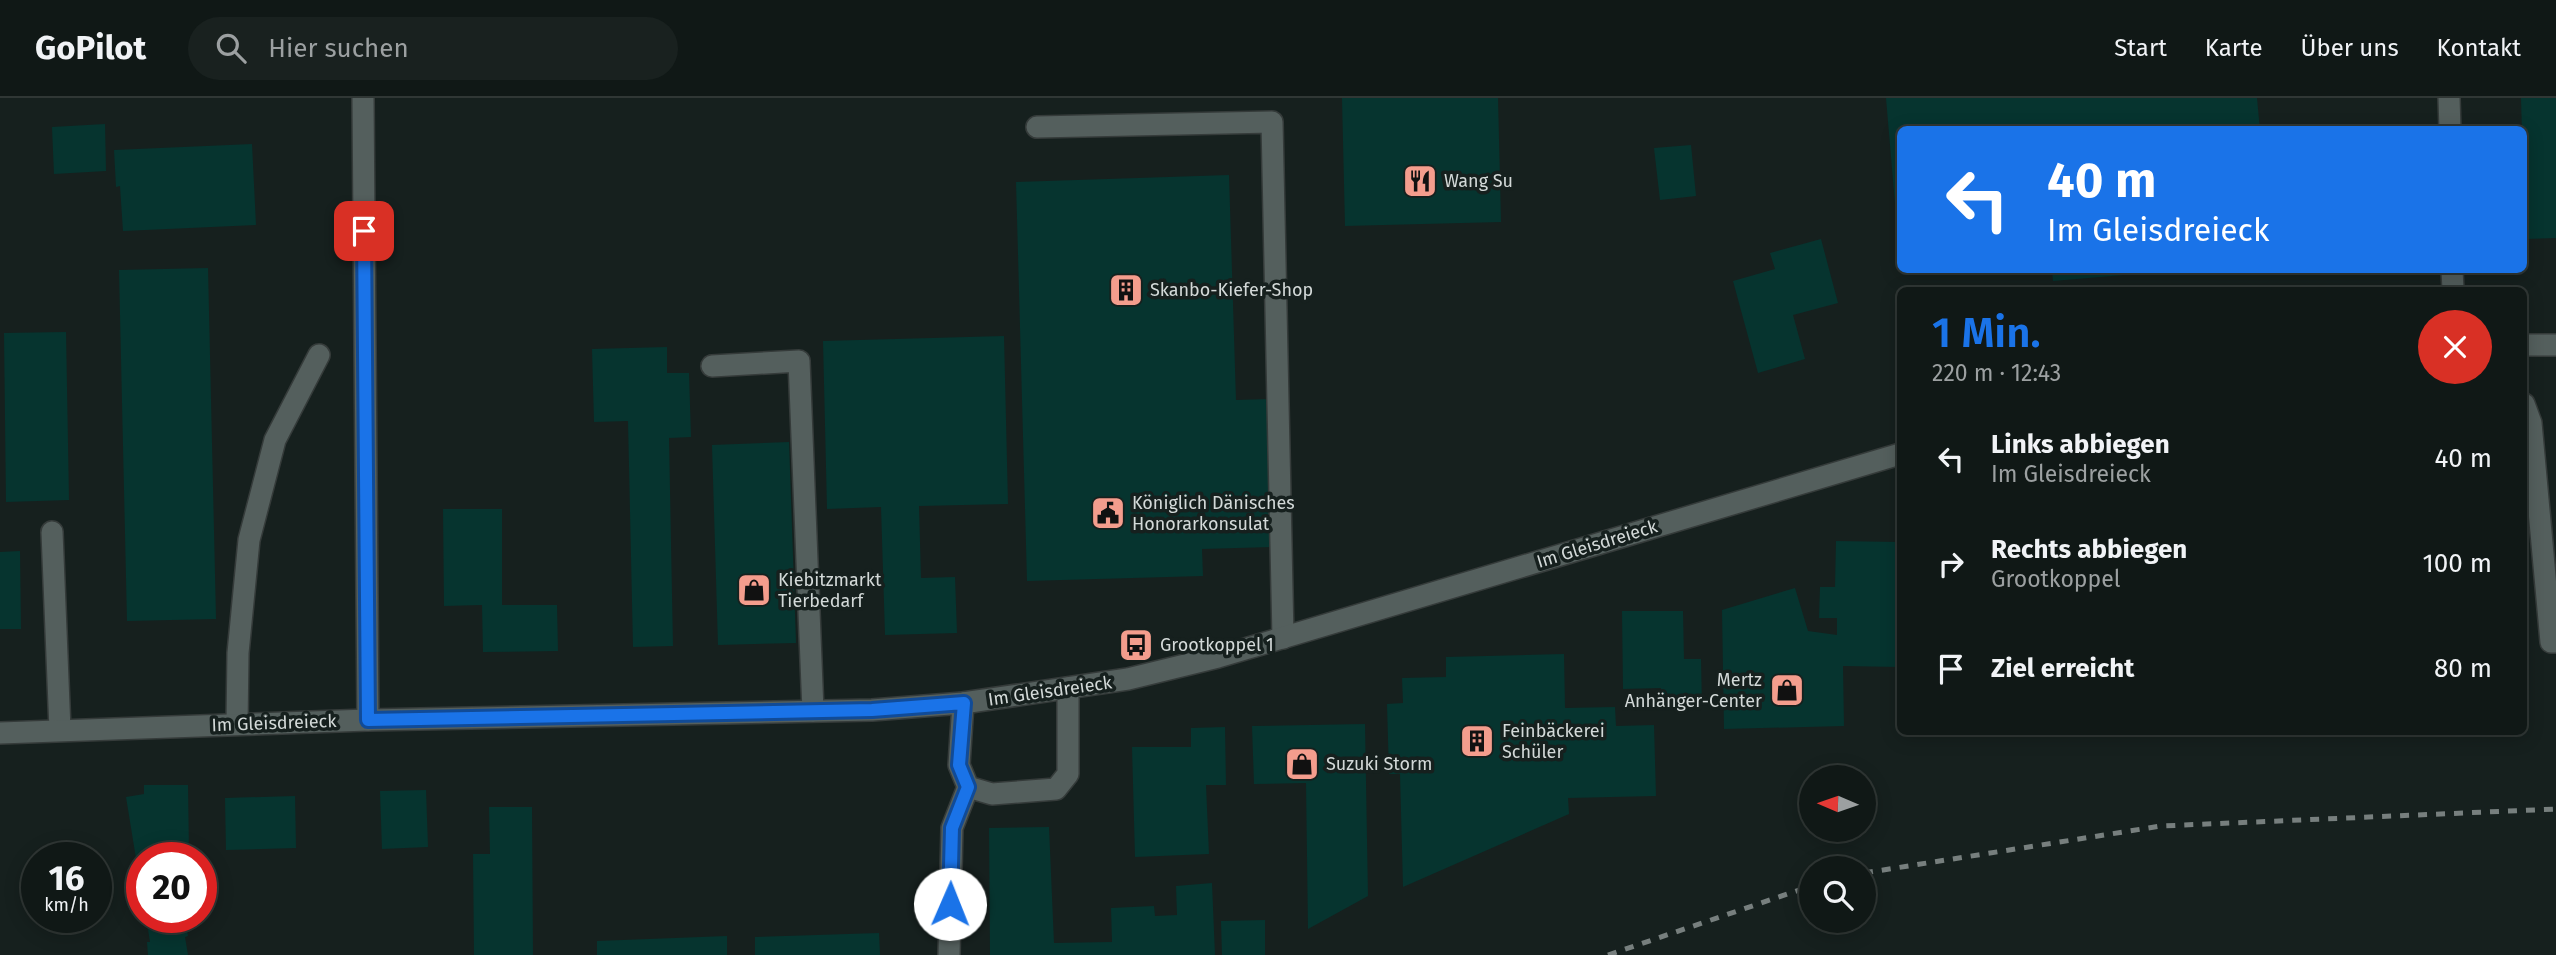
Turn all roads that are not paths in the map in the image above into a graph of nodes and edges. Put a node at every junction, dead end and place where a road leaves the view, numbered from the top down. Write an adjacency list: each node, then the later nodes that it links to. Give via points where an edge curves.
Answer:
1 (363, 98): 17 (street)
2 (2449, 98): 3 (street)
3 (2450, 126)
4 (1037, 127): 12 (street, via 1272,122)
5 (2527, 345): 6 (street)
6 (2556, 345)
7 (319, 355): 18 (street, via 275,440 249,540 238,653)
8 (712, 366): 16 (street, via 799,361)
9 (2527, 411): 13 (street, via 2532,423 2551,642)
10 (1897, 455): 12 (street, Im Gleisdreieck)
11 (52, 532): 19 (street)
12 (1283, 638): 14 (street, Im Gleisdreieck, via 1128,680)
13 (2556, 642)
14 (1068, 688): 15 (street, Im Gleisdreieck); 21 (street, via 1068,774 1056,789 992,794)
15 (964, 703): 16 (street, Im Gleisdreieck); 21 (street, via 959,765)
16 (813, 711): 17 (street, Im Gleisdreieck)
17 (368, 720): 18 (street, Im Gleisdreieck)
18 (237, 724): 19 (street, Im Gleisdreieck)
19 (60, 730): 20 (street, Im Gleisdreieck)
20 (0, 733)
21 (968, 787): 22 (street, via 952,828)
22 (949, 955)

